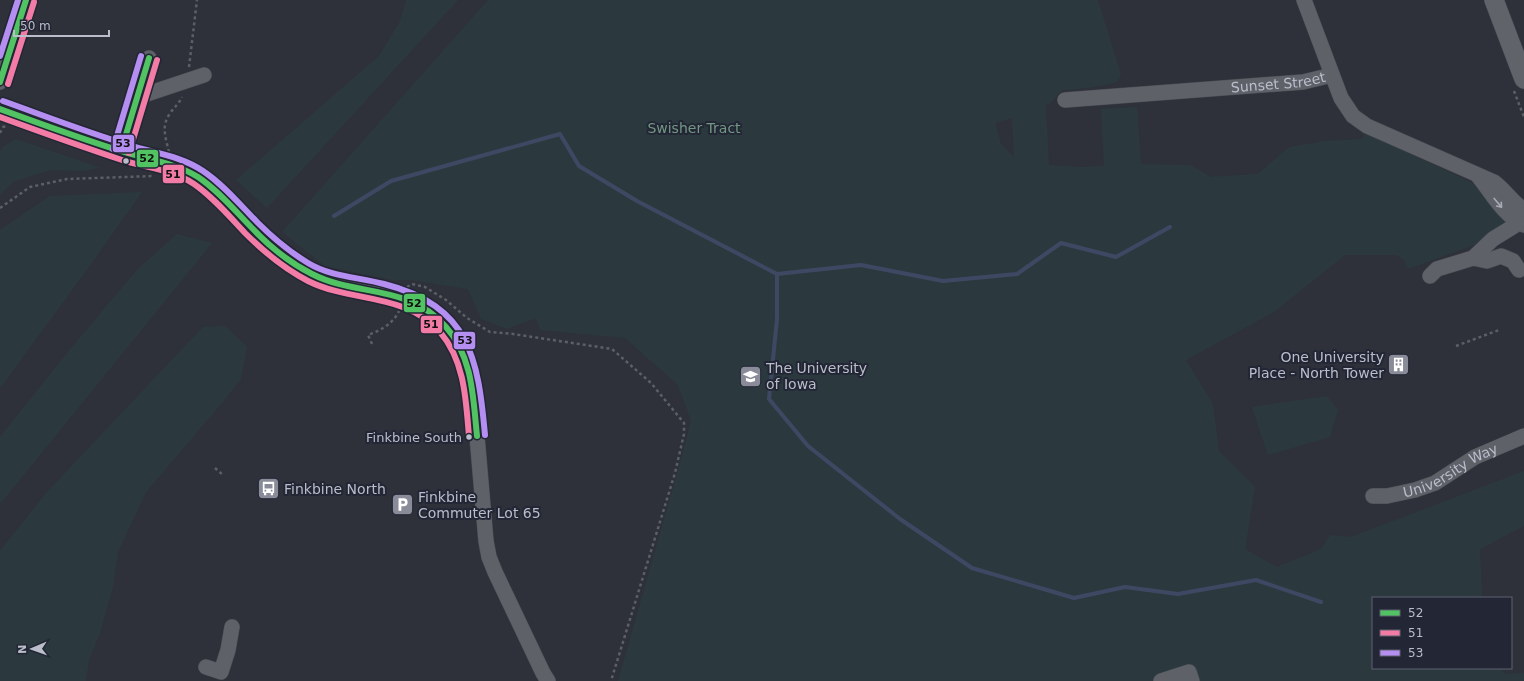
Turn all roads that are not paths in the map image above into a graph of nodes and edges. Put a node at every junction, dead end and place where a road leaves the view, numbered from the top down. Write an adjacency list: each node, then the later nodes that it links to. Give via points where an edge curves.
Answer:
1 (26, 0): 8 (street)
2 (1304, 0): 6 (street)
3 (1494, 0): 7 (main road)
4 (148, 58): 9 (street)
5 (204, 75): 9 (street)
6 (1332, 75): 10 (street, Sunset Street, via 1303,82); 13 (street, Sunset Street, via 1346,107 1359,121 1494,182 1519,206)
7 (1524, 79)
8 (0, 82)
9 (138, 97): 12 (street)
10 (1065, 100)
11 (0, 109): 12 (street)
12 (121, 151): 21 (street, via 186,171 216,192 262,237 310,273 326,281 391,294 400,301 413,303 437,317 448,328 458,343 470,373 489,557)
13 (1522, 219): 14 (street, via 1493,239)
14 (1472, 258): 15 (street, via 1487,260 1501,256 1513,261); 16 (street, via 1437,269)
15 (1519, 270)
16 (1430, 276)
17 (1524, 436): 18 (street, University Way, via 1475,457 1435,483 1387,496)
18 (1373, 496)
19 (232, 627): 20 (street, via 221,672)
20 (206, 668)
21 (548, 681)
22 (1161, 681): 23 (street, via 1189,672)
23 (1192, 681)

